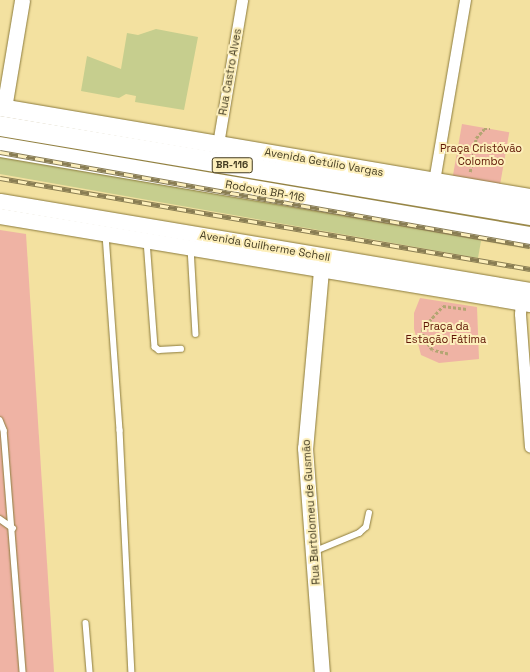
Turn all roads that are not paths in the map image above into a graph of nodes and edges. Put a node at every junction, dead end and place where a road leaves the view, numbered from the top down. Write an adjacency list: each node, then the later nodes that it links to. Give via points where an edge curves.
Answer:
1 (22, 0): 4 (main road)
2 (242, 0): 5 (street, Rua Castro Alves)
3 (465, 0): 7 (street)
4 (1, 114): 5 (main road, Avenida Getúlio Vargas); 10 (highway, Rodovia BR-116 / BR-116)
5 (218, 144): 7 (main road, Avenida Getúlio Vargas)
6 (0, 147): 13 (highway, Rodovia BR-116 / BR-116)
7 (434, 181): 8 (main road, Avenida Getúlio Vargas)
8 (530, 197)
9 (0, 201): 12 (main road, Avenida Guilherme Schell)
10 (530, 215)
11 (0, 216): 12 (main road, Avenida Guilherme Schell)
12 (106, 226): 14 (main road, Avenida Guilherme Schell); 16 (main road, Avenida Guilherme Schell); 29 (lane, via 120,430)
13 (530, 236)
14 (147, 239): 15 (main road, Avenida Guilherme Schell); 19 (lane, via 155,347 159,350)
15 (191, 246): 16 (main road, Avenida Guilherme Schell); 18 (lane)
16 (321, 263): 17 (main road, Avenida Guilherme Schell); 25 (main road, Rua Bartolomeu de Gusmão, via 305,448)
17 (525, 296): 21 (street)
18 (196, 334)
19 (181, 349)
20 (0, 420): 24 (lane, via 4,430)
21 (530, 447)
22 (369, 513): 25 (lane, via 366,526 360,533)
23 (0, 520): 24 (lane)
24 (13, 528): 27 (lane)
25 (313, 552): 30 (main road, Rua Bartolomeu de Gusmão)
26 (86, 623): 28 (lane)
27 (23, 672)
28 (90, 672)
29 (132, 672)
30 (322, 672)

